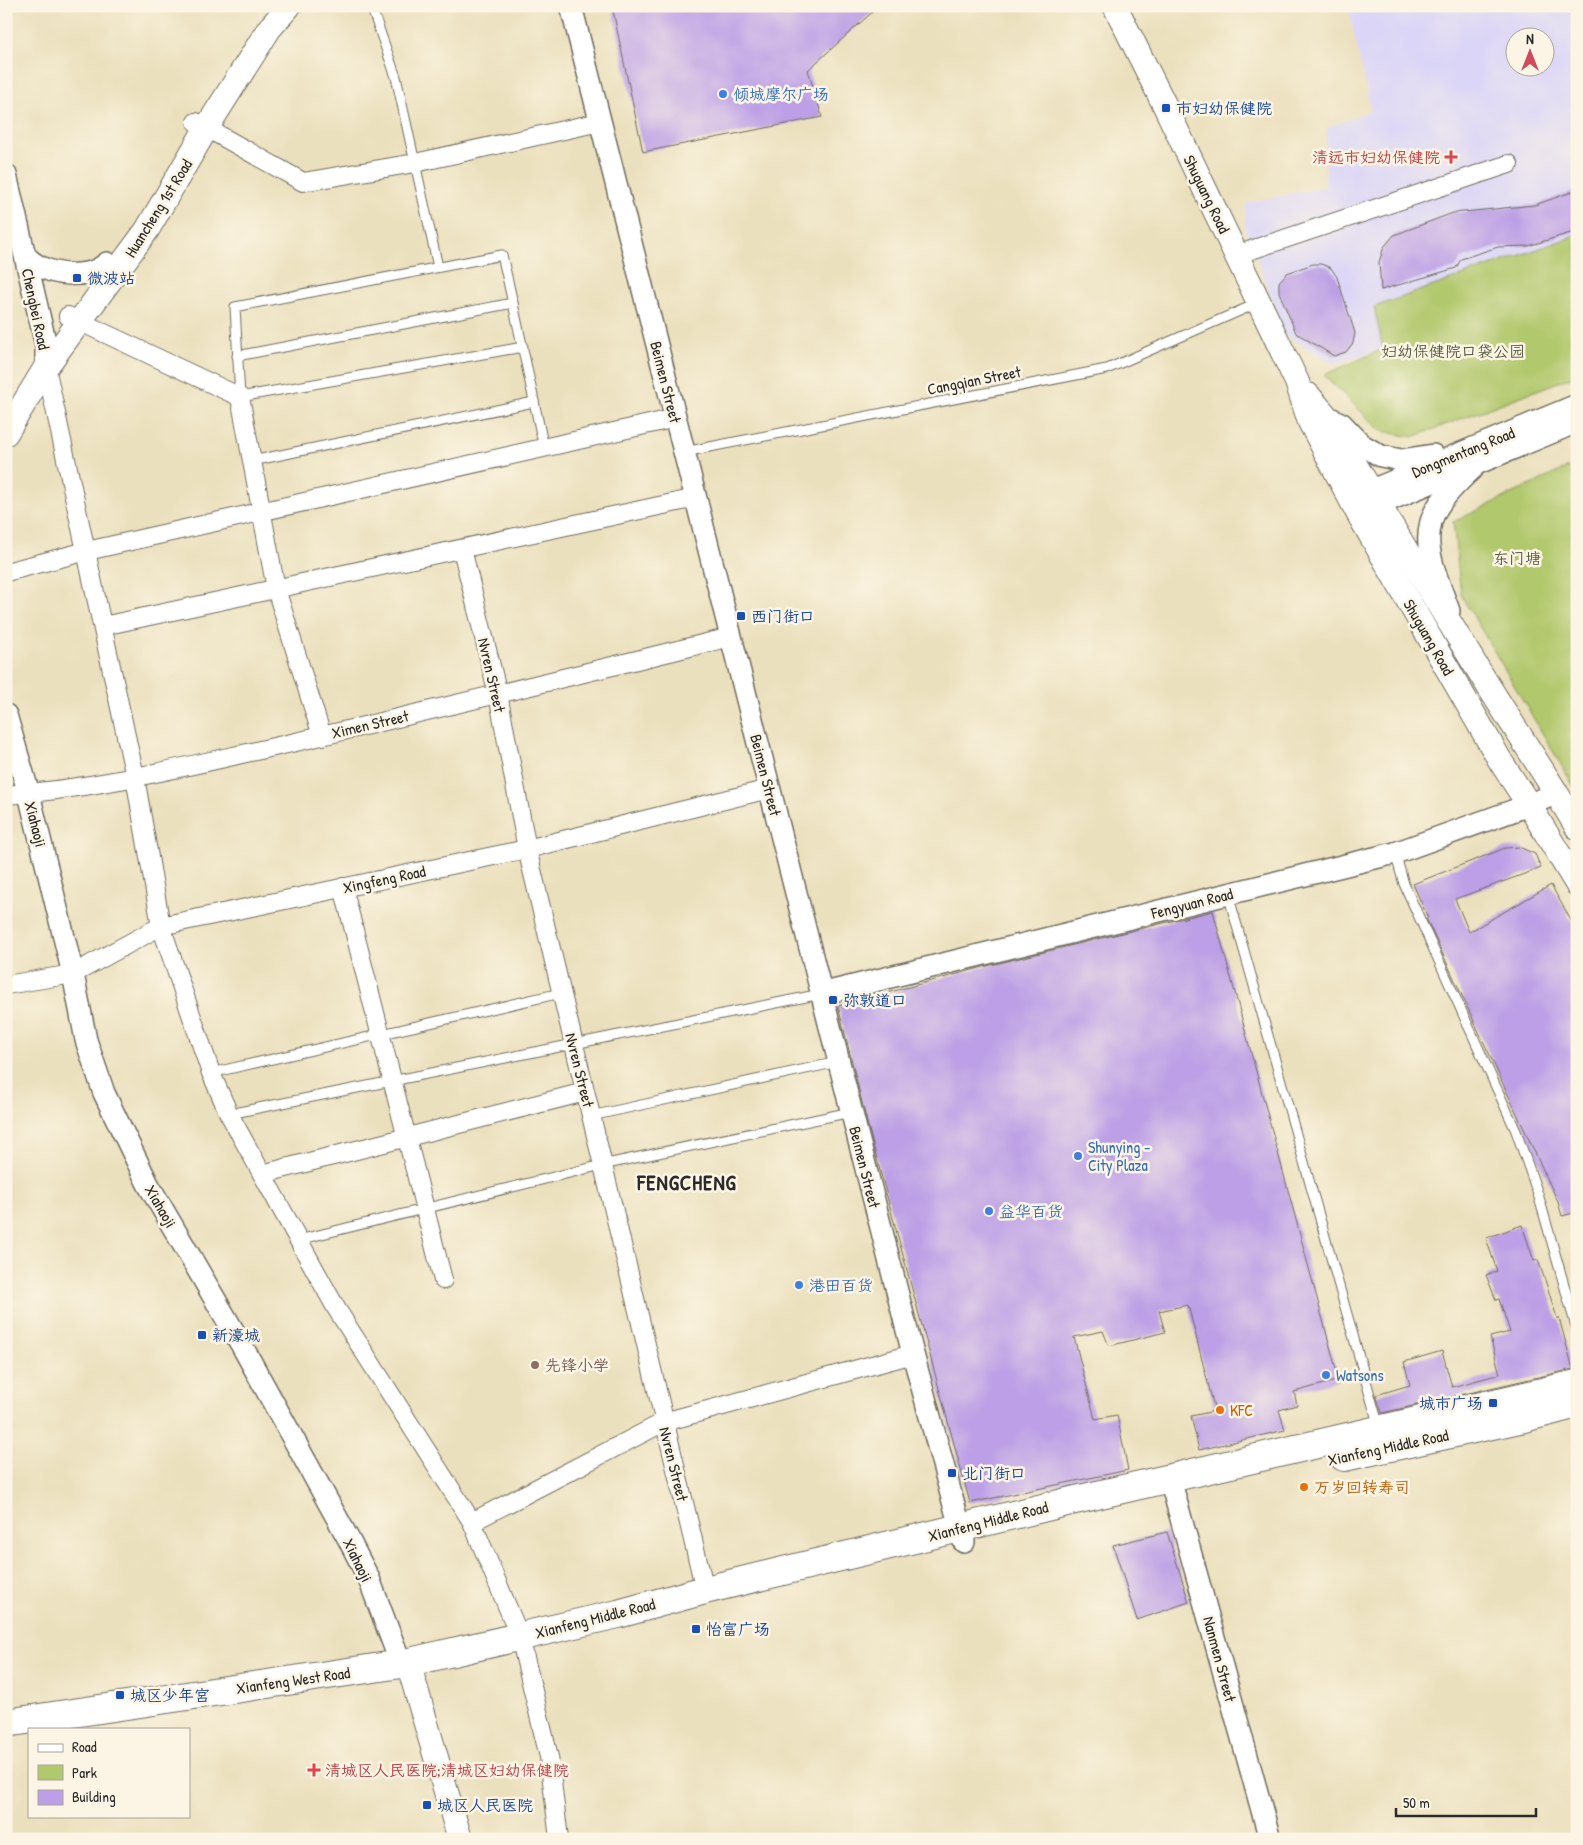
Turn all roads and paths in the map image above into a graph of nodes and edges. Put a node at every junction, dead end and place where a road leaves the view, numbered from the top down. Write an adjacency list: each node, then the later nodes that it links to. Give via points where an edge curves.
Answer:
1 (275, 6): 7 (main road, Huancheng 1st Road, via 257,30)
2 (289, 6): 7 (main road, Huancheng 1st Road, via 269,29)
3 (371, 6): 8 (lane, via 396,77)
4 (571, 6): 6 (street, Beimen Street)
5 (1115, 6): 13 (main road, Shuguang Road)
6 (600, 122): 8 (street); 28 (street, Beimen Street)
7 (202, 125): 8 (street, via 303,182); 14 (main road, Huancheng 1st Road); 18 (main road, Huancheng 1st Road, via 147,230)
8 (415, 163): 15 (lane)
9 (1509, 164): 13 (street)
10 (6, 175): 12 (street, Chengbei Road)
11 (6, 238): 21 (street, Chengbei Road)
12 (25, 255): 14 (street, via 31,263 43,268 71,274 85,274); 21 (street, Chengbei Road)
13 (1236, 255): 17 (main road, Shuguang Road)
14 (108, 264): 18 (main road, Huancheng 1st Road)
15 (438, 267): 16 (lane, via 502,254); 20 (lane, via 235,307)
16 (513, 303): 19 (lane); 20 (lane)
17 (1258, 303): 22 (main road, Shuguang Road); 32 (lane, Cangqian Street, via 1107,369)
18 (74, 319): 21 (main road, Huancheng 1st Road); 23 (street)
19 (523, 347): 23 (lane); 24 (lane)
20 (237, 356): 23 (lane)
21 (42, 357): 25 (main road, Huancheng 1st Road); 30 (main road, Huancheng 1st Road); 39 (street)
22 (1297, 382): 27 (main road, Shuguang Road); 36 (main road, Shuguang Road, via 1310,422)
23 (240, 397): 34 (street)
24 (534, 402): 31 (lane); 34 (lane)
25 (6, 405)
26 (1577, 405): 33 (street, Dongmentang Road)
27 (1326, 416): 33 (street, via 1342,424 1371,452 1390,459); 36 (main road, Shuguang Road)
28 (676, 418): 31 (street); 32 (street, Beimen Street)
29 (1577, 422): 33 (street, Dongmentang Road)
30 (6, 433)
31 (544, 448): 37 (street)
32 (684, 452): 35 (street, Beimen Street)
33 (1475, 455): 36 (street, Dongmentang Road); 44 (street, via 1437,508 1428,536 1433,564)
34 (252, 461): 37 (street)
35 (696, 498): 38 (street); 43 (street, Beimen Street)
36 (1364, 501): 44 (main road, Shuguang Road); 53 (main road, Shuguang Road, via 1501,762)
37 (262, 512): 39 (street); 41 (street)
38 (462, 549): 41 (street); 45 (street, Nvren Street)
39 (87, 551): 40 (street); 42 (street)
40 (6, 572)
41 (276, 589): 42 (street); 47 (street)
42 (104, 626): 48 (street)
43 (731, 637): 45 (street, Ximen Street); 49 (street, Beimen Street)
44 (1460, 640): 50 (main road, Shuguang Road)
45 (498, 694): 47 (street, Ximen Street); 55 (street, Nvren Street)
46 (6, 715): 51 (street, Xiahaoji)
47 (322, 736): 48 (street, Ximen Street)
48 (136, 778): 51 (street, Ximen Street); 60 (street)
49 (769, 789): 55 (street, Xingfeng Road); 64 (street, Beimen Street)
50 (1557, 793): 53 (street, Fengyuan Road); 54 (main road, Shuguang Road)
51 (29, 794): 52 (street, Ximen Street); 61 (street, Xiahaoji)
52 (6, 796)
53 (1529, 805): 56 (street, Fengyuan Road); 57 (main road, Shuguang Road)
54 (1577, 827)
55 (527, 848): 58 (street, Xingfeng Road); 63 (street, Nvren Street)
56 (1395, 853): 59 (street, Fengyuan Road); 80 (lane, via 1404,884 1516,1131 1538,1194)
57 (1577, 884)
58 (343, 887): 60 (street, Xingfeng Road); 65 (street)
59 (1228, 894): 64 (street, Fengyuan Road); 85 (lane)
60 (161, 926): 61 (street, Xingfeng Road); 68 (street)
61 (74, 974): 62 (street, Xingfeng Road); 91 (street, Xiahaoji, via 86,1040 104,1093 148,1184 348,1538 368,1579)
62 (6, 985)
63 (561, 993): 65 (lane); 66 (street, Nvren Street)
64 (821, 994): 66 (lane); 67 (street, Beimen Street)
65 (380, 1034): 68 (lane); 69 (street)
66 (573, 1044): 69 (lane); 70 (street, Nvren Street)
67 (839, 1062): 71 (street, Beimen Street); 73 (lane)
68 (212, 1073): 72 (street)
69 (392, 1081): 72 (lane); 74 (street)
70 (585, 1092): 73 (street, Nvren Street); 74 (street)
71 (851, 1112): 75 (lane); 81 (street, Beimen Street)
72 (230, 1114): 76 (street)
73 (591, 1116): 75 (street, Nvren Street)
74 (406, 1137): 76 (street); 77 (street)
75 (602, 1165): 77 (lane); 84 (street, Nvren Street)
76 (262, 1174): 78 (street)
77 (424, 1208): 78 (lane); 79 (street)
78 (298, 1240): 87 (street, via 336,1308)
79 (443, 1280)
80 (1577, 1330)
81 (913, 1354): 84 (street); 88 (street, Beimen Street)
82 (1577, 1384): 85 (main road, Xianfeng Middle Road)
83 (1577, 1404): 86 (main road, Xianfeng Middle Road, via 1524,1418)
84 (664, 1422): 87 (street); 89 (street, Nvren Street)
85 (1379, 1430): 86 (main road, Xianfeng Middle Road)
86 (1173, 1487): 88 (main road, Xianfeng Middle Road, via 1074,1515); 99 (street, Nanmen Street)
87 (472, 1522): 90 (street)
88 (962, 1535): 89 (main road, Xianfeng Middle Road); 90 (main road, Xianfeng Middle Road)
89 (705, 1590): 90 (main road, Xianfeng Middle Road)
90 (521, 1644): 91 (main road, Xianfeng Middle Road); 98 (street, via 549,1757)
91 (404, 1673): 92 (main road, Xianfeng West Road); 93 (main road, Xianfeng West Road); 96 (main road, Xiahaoji); 97 (main road, Xiahaoji)
92 (6, 1723)
93 (51, 1728)
94 (28, 1732): 95 (main road)
95 (6, 1736)
96 (448, 1839)
97 (460, 1839)
98 (559, 1839)
99 (1270, 1839)

